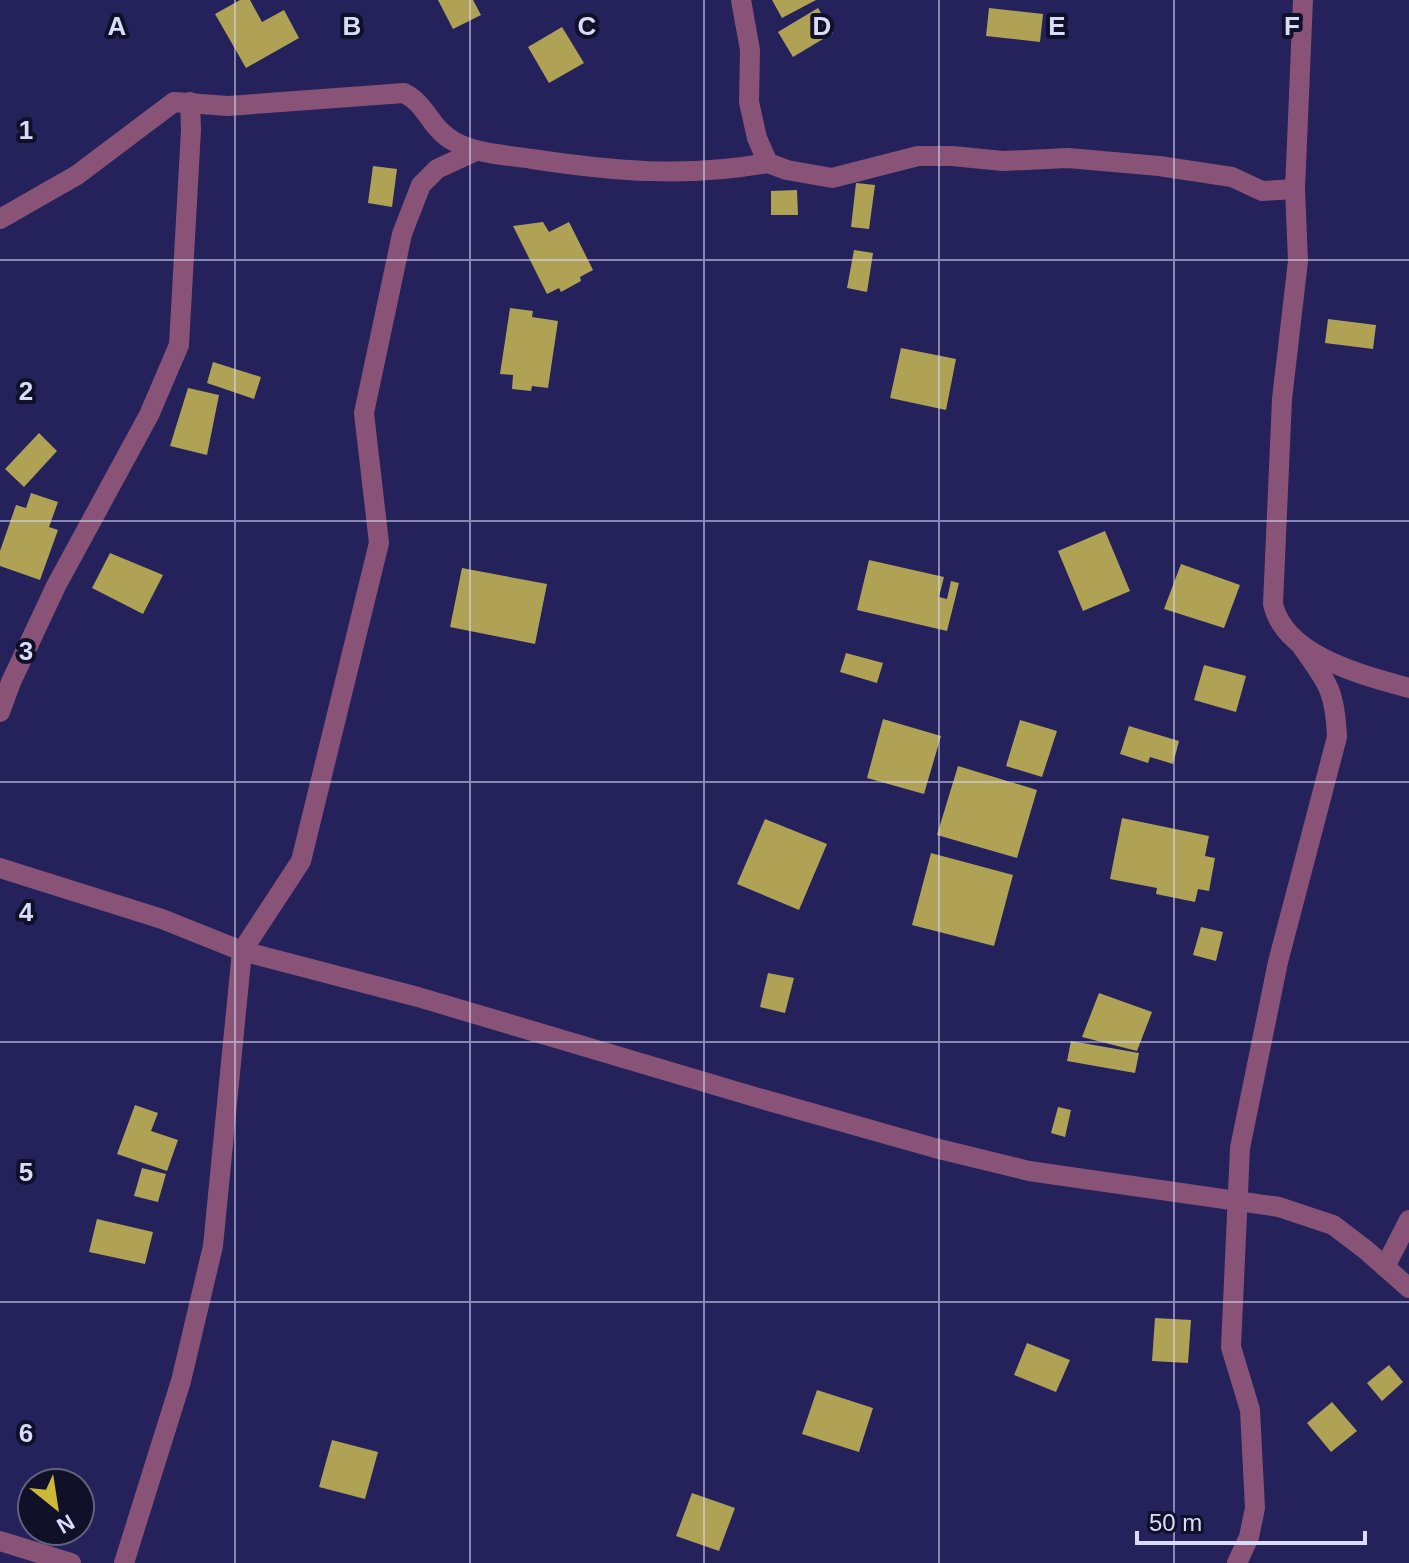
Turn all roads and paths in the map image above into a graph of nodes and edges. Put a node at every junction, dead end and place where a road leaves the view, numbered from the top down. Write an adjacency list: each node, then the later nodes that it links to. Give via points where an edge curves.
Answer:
1 (741, 0): 5 (street, via 750,50 749,102)
2 (1303, 0): 6 (street)
3 (190, 102): 4 (street, via 228,106 404,93 418,100 438,132); 7 (street, via 174,102 77,175); 10 (street, via 179,345 149,415 50,598)
4 (476, 151): 5 (street, via 654,173); 12 (street, via 437,169 421,185 402,234 364,413 379,543 301,861)
5 (768, 163): 6 (street, via 832,178 918,156 1068,158 1232,177 1262,191)
6 (1295, 189): 8 (street, via 1298,261 1282,399 1273,604 1281,625)
7 (0, 219)
8 (1300, 644): 9 (street, via 1344,669); 13 (street, via 1329,684 1337,737 1278,962 1240,1148)
9 (1409, 688)
10 (0, 712)
11 (0, 868): 12 (street, via 162,919)
12 (242, 951): 13 (street, via 1029,1171); 19 (street, via 213,1246 181,1381)
13 (1238, 1200): 15 (street, via 1333,1225); 20 (street, via 1231,1347 1250,1410 1255,1508)
14 (1409, 1220): 15 (street)
15 (1385, 1267): 16 (street)
16 (1409, 1288)
17 (0, 1541): 18 (street)
18 (71, 1563)
19 (124, 1563)
20 (1237, 1563)

